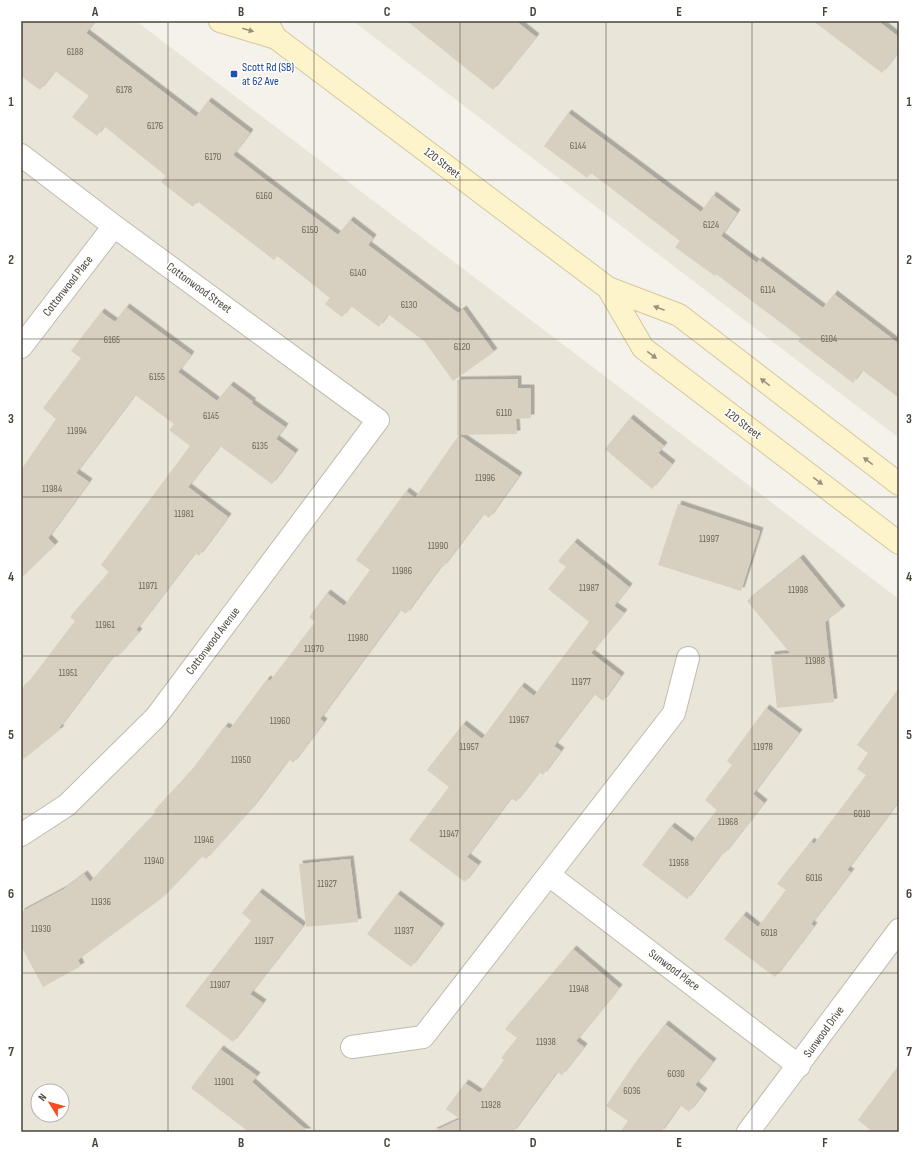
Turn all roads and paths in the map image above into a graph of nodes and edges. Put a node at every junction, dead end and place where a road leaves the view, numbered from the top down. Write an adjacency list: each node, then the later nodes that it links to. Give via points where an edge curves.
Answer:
1 (220, 21): 2 (main road, 120 Street, one-way to 2)
2 (271, 30): 5 (main road, 120 Street)
3 (21, 155): 4 (street, Cottonwood Street)
4 (114, 226): 6 (street, Cottonwood Place); 7 (street, Cottonwood Street)
5 (608, 288): 8 (main road, 120 Street, one-way to 5, via 678,315); 9 (main road, 120 Street, one-way to 9, via 644,348)
6 (21, 347)
7 (378, 420): 11 (street, Cottonwood Avenue, via 156,718 67,805)
8 (899, 484)
9 (899, 543)
10 (688, 658): 12 (street, via 674,713)
11 (21, 835)
12 (549, 875): 14 (street, via 423,1037); 15 (street, Sunwood Place)
13 (899, 930): 15 (street, Sunwood Drive)
14 (352, 1047)
15 (799, 1066): 16 (street, Sunwood Drive)
16 (748, 1132)

